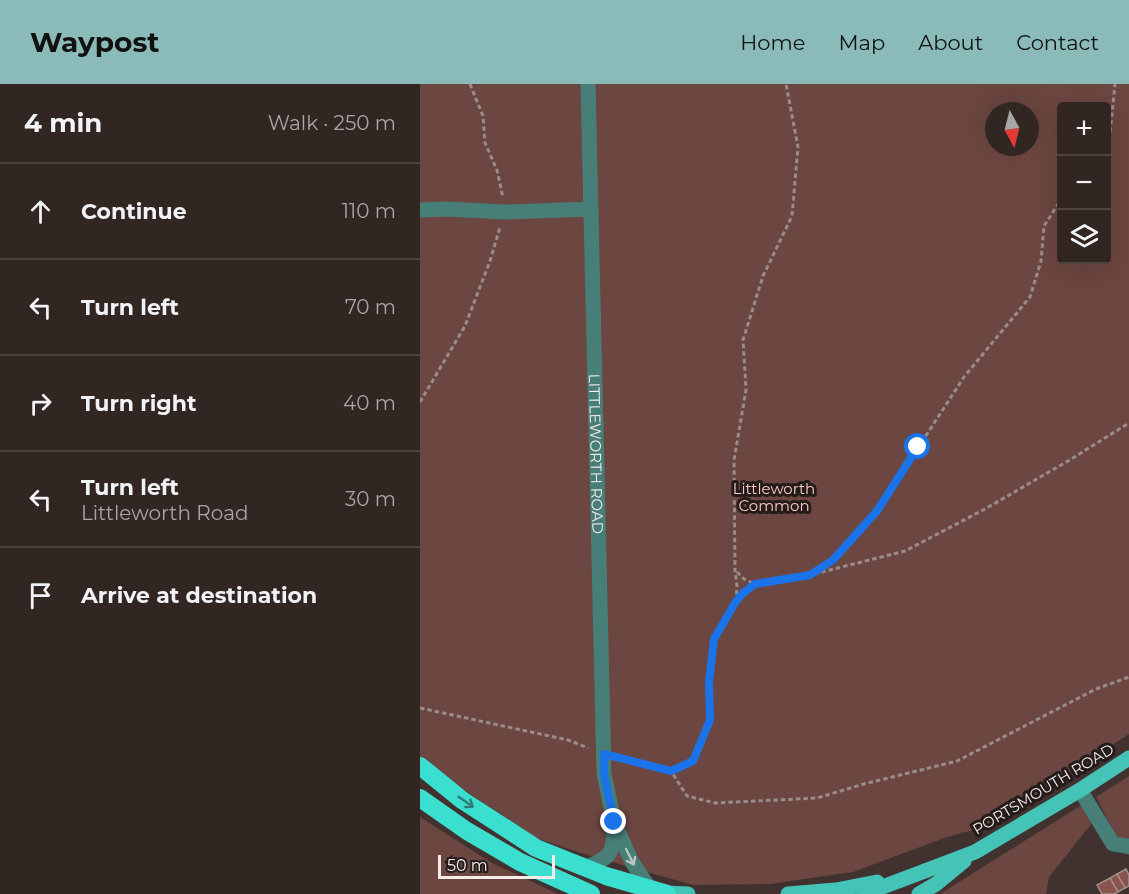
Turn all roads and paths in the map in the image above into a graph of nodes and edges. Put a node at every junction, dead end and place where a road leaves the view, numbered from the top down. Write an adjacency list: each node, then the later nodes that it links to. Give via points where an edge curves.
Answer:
1 (470, 84): 9 (path, via 483,116 485,143 497,170)
2 (588, 84): 7 (street, LITTLEWORTH ROAD)
3 (786, 84): 12 (path, via 798,147 792,216 763,276 743,340 746,390 734,460)
4 (1115, 84): 5 (path)
5 (1111, 124)
6 (1057, 206): 13 (path, via 1044,226 1041,261 1030,297 964,377 877,511 833,560)
7 (591, 209): 9 (street); 18 (street, LITTLEWORTH ROAD)
8 (420, 210): 9 (street)
9 (505, 212): 10 (path, via 465,326)
10 (420, 402)
11 (1129, 423): 13 (path, via 986,509 905,550)
12 (735, 571): 14 (path); 15 (path)
13 (810, 575): 14 (path)
14 (755, 584): 15 (path)
15 (735, 603): 21 (path, via 714,639 710,720 693,761)
16 (1129, 677): 21 (path, via 1096,689 957,761 817,798 715,804 687,796)
17 (420, 708): 18 (path, via 568,740)
18 (604, 754): 21 (path); 24 (street, LITTLEWORTH ROAD)
19 (1129, 758): 22 (main road, PORTSMOUTH ROAD)
20 (420, 766): 27 (highway, one-way to 27, via 462,800 536,848)
21 (671, 771)
22 (1080, 790): 25 (street, via 1113,844); 26 (main road, PORTSMOUTH ROAD)
23 (420, 798): 31 (highway, via 520,862)
24 (614, 822): 27 (street, LITTLEWORTH ROAD, via 613,848 608,856); 30 (street, LITTLEWORTH ROAD, one-way to 30, via 632,862)
25 (1129, 847)
26 (975, 852): 28 (main road, PORTSMOUTH ROAD); 29 (main road, PORTSMOUTH ROAD)
27 (584, 868): 30 (highway)
28 (910, 876): 33 (main road, via 836,890); 34 (main road, PORTSMOUTH ROAD)
29 (935, 889): 35 (main road, PORTSMOUTH ROAD)
30 (660, 892): 32 (main road)
31 (591, 894)
32 (688, 894)
33 (788, 894)
34 (864, 894)
35 (919, 894)

